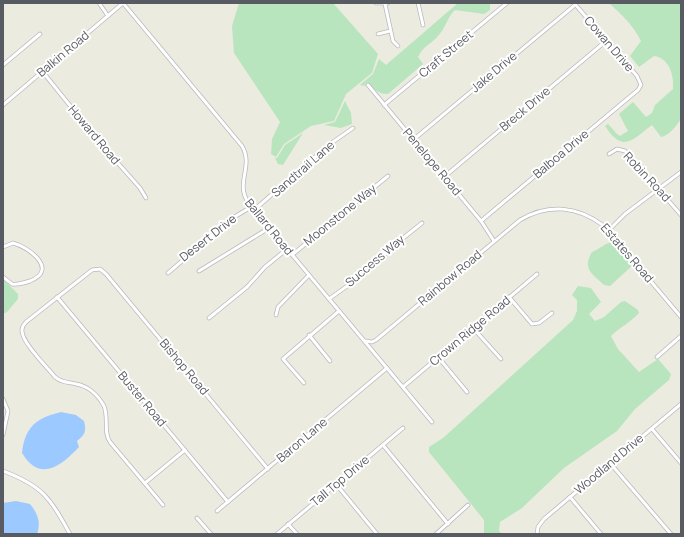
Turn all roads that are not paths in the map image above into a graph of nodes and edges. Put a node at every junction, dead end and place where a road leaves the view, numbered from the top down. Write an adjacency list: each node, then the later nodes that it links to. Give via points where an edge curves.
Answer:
1 (99, 3): 8 (street)
2 (123, 3): 8 (street, Balkin Road); 29 (street, Ballard Road, via 242,146 247,160 243,192)
3 (376, 3): 4 (street)
4 (386, 3): 10 (street)
5 (418, 3): 9 (street)
6 (507, 3): 20 (street, Craft Street)
7 (575, 4): 13 (street, Cowan Drive); 22 (street, Jake Drive)
8 (108, 16): 16 (street, Balkin Road)
9 (423, 25)
10 (390, 31): 12 (street); 14 (street, via 393,41)
11 (40, 34): 15 (street)
12 (378, 34)
13 (606, 41): 18 (street, Cowan Drive, via 637,76); 26 (street, Breck Drive)
14 (398, 46)
15 (3, 65)
16 (42, 71): 19 (street, Balkin Road); 28 (street, Howard Road)
17 (368, 85): 20 (street, Penelope Road)
18 (640, 86): 33 (street, Balboa Drive)
19 (3, 105)
20 (384, 105): 22 (street, Penelope Road)
21 (353, 128): 30 (street, Sandtrail Lane, via 330,144)
22 (413, 140): 26 (street, Penelope Road)
23 (609, 154): 27 (street, Robin Road, via 617,149 625,151)
24 (681, 172): 27 (street)
25 (388, 176): 40 (street, Moonstone Way)
26 (444, 177): 33 (street, Penelope Road)
27 (659, 190): 32 (street, Robin Road); 36 (street, via 625,214)
28 (146, 198)
29 (251, 206): 30 (street, Ballard Road); 42 (street, Desert Drive, via 231,219)
30 (254, 210): 35 (street, Ballard Road)
31 (536, 212): 36 (street, Estates Road, via 557,208 577,211 592,217); 37 (street, Rainbow Road, via 520,220)
32 (681, 215)
33 (480, 221): 37 (street, Penelope Road)
34 (422, 224): 48 (street, Success Way, via 357,279)
35 (269, 228): 39 (street, Ballard Road); 41 (street)
36 (609, 230): 52 (street, Estates Road)
37 (494, 241): 57 (street, Rainbow Road, via 376,340)
38 (3, 247): 45 (street, via 13,242 24,247 39,260 43,269 37,277 23,284 12,284)
39 (287, 249): 40 (street, Ballard Road); 53 (street)
40 (292, 255): 44 (street, Ballard Road)
41 (199, 271)
42 (168, 273)
43 (537, 274): 47 (street, Crown Ridge Road)
44 (309, 275): 48 (street, Ballard Road); 51 (street, via 278,307)
45 (3, 277)
46 (57, 297): 73 (street, Buster Road); 76 (street, Bishop Road, via 88,272 98,269 106,274); 78 (street, via 26,322 22,328 25,340 60,381 78,384 96,394 107,414 107,438)
47 (509, 297): 50 (street, via 534,325); 54 (street, Crown Ridge Road)
48 (329, 299): 49 (street, Ballard Road)
49 (339, 311): 55 (street); 57 (street, Ballard Road)
50 (552, 312)
51 (276, 315)
52 (681, 316)
53 (209, 318)
54 (473, 328): 58 (street, Crown Ridge Road); 60 (street)
55 (309, 335): 61 (street); 63 (street, via 283,358)
56 (681, 336): 59 (street)
57 (364, 341): 62 (street, Ballard Road)
58 (438, 357): 64 (street, Crown Ridge Road); 65 (street)
59 (656, 357)
60 (501, 359)
61 (330, 361)
62 (387, 368): 64 (street, Ballard Road); 76 (street, Baron Lane)
63 (304, 383)
64 (403, 387): 68 (street, Ballard Road)
65 (467, 392)
66 (3, 400): 71 (street, via 8,411)
67 (681, 404): 70 (street, Woodland Drive)
68 (432, 422)
69 (403, 428): 72 (street, Tall Top Drive)
70 (652, 429): 74 (street, Woodland Drive); 75 (street)
71 (3, 435)
72 (383, 445): 79 (street, Tall Top Drive); 87 (street)
73 (185, 450): 78 (street); 81 (street, Buster Road)
74 (610, 463): 80 (street, Woodland Drive); 96 (street)
75 (681, 463)
76 (268, 469): 81 (street, Baron Lane)
77 (3, 471): 88 (street, via 31,484 45,494)
78 (145, 483): 82 (street)
79 (336, 484): 86 (street, Tall Top Drive); 92 (street)
80 (570, 497): 94 (street, Woodland Drive, via 539,525); 95 (street)
81 (228, 502): 84 (street, Baron Lane)
82 (164, 505)
83 (468, 505): 87 (street)
84 (217, 511)
85 (197, 518): 89 (street)
86 (288, 524): 90 (street, Tall Top Drive); 91 (street)
87 (448, 524): 93 (street)
88 (70, 534)
89 (211, 534)
90 (276, 534)
91 (297, 534)
92 (377, 534)
93 (436, 534)
94 (537, 534)
95 (601, 534)
96 (671, 534)

